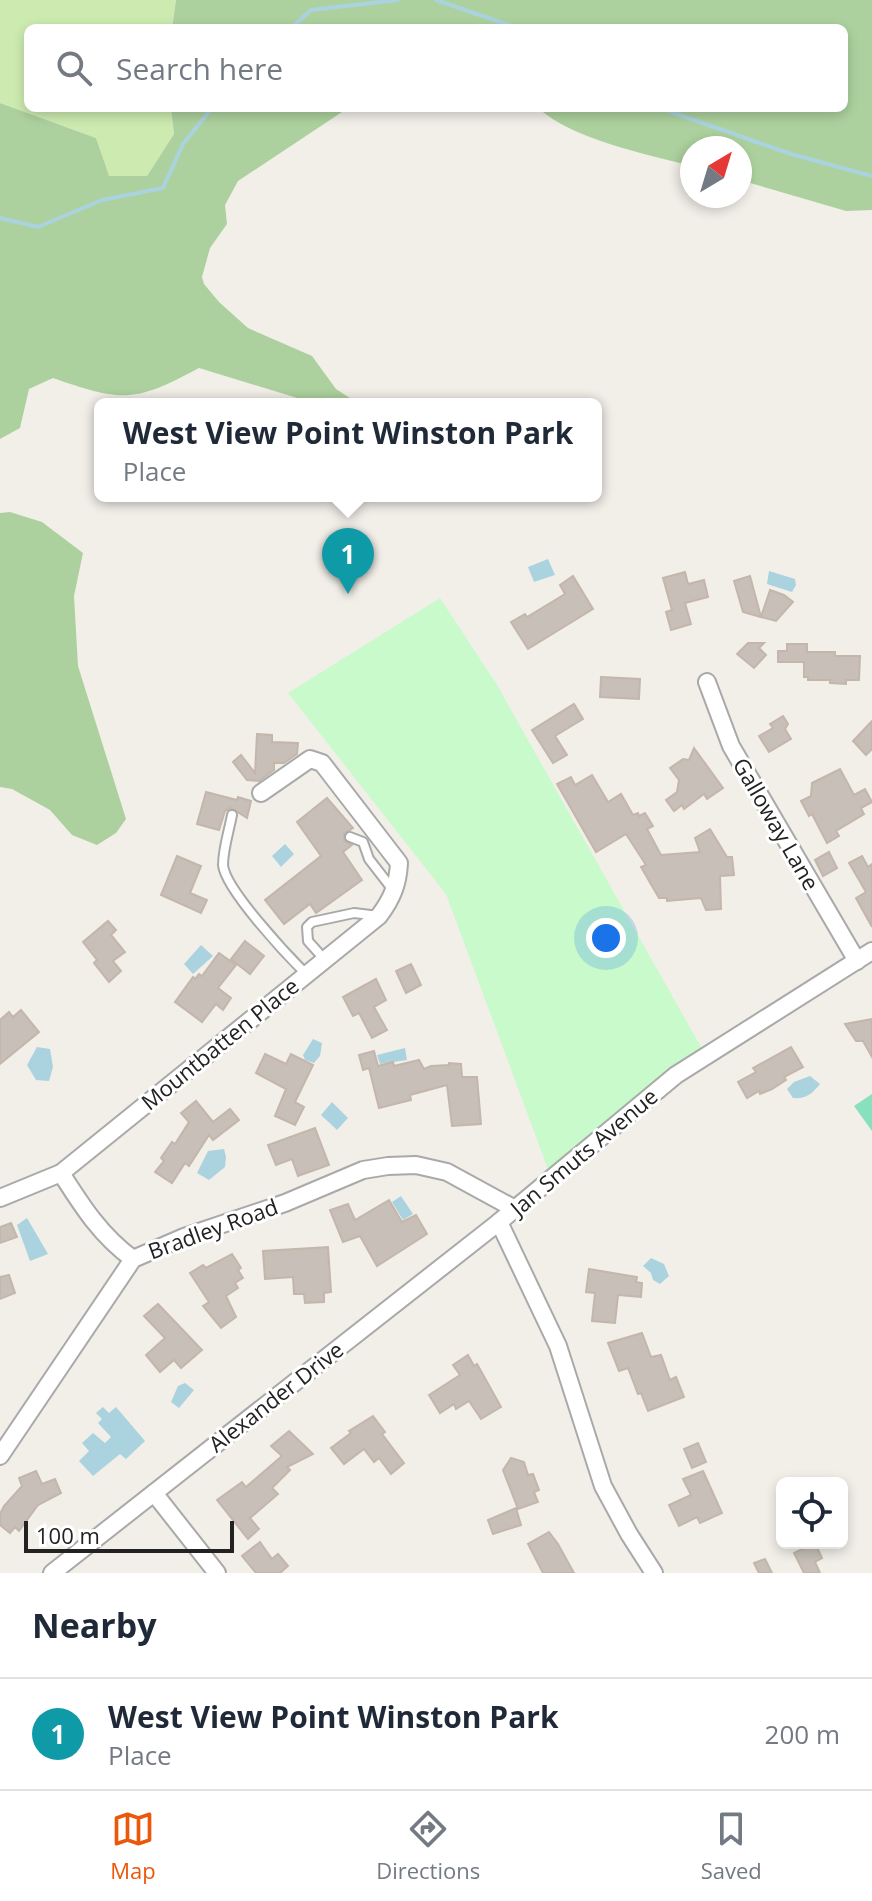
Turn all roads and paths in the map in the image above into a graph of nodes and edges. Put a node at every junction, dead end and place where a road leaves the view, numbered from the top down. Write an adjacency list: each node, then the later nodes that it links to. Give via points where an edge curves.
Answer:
1 (707, 682): 9 (street, Galloway Lane, via 731,746)
2 (261, 793): 5 (street, via 310,759 322,763 399,863)
3 (232, 815): 10 (lane, via 223,866 228,881)
4 (350, 837): 5 (lane, via 363,842 369,859)
5 (394, 891): 6 (street, Mountbatten Place)
6 (379, 916): 8 (street, Mountbatten Place); 8 (lane, via 354,913 312,922 308,941)
7 (872, 951): 9 (street, Jan Smuts Avenue)
8 (326, 960): 10 (street, Mountbatten Place)
9 (857, 961): 13 (street, Jan Smuts Avenue, via 676,1075)
10 (307, 975): 11 (street, Mountbatten Place)
11 (61, 1173): 12 (street, Mountbatten Place); 15 (street, via 91,1220)
12 (0, 1198)
13 (515, 1209): 14 (street, Jan Smuts Avenue); 15 (street, Bradley Road, via 447,1172 388,1166 363,1170)
14 (499, 1222): 17 (street, Alexander Drive); 20 (street, Jan Smuts Avenue, via 558,1346 603,1486)
15 (133, 1259): 16 (street, Bradley Road)
16 (0, 1456)
17 (154, 1493): 18 (street, Alexander Drive); 19 (street)
18 (52, 1573)
19 (217, 1573)
20 (654, 1573)

